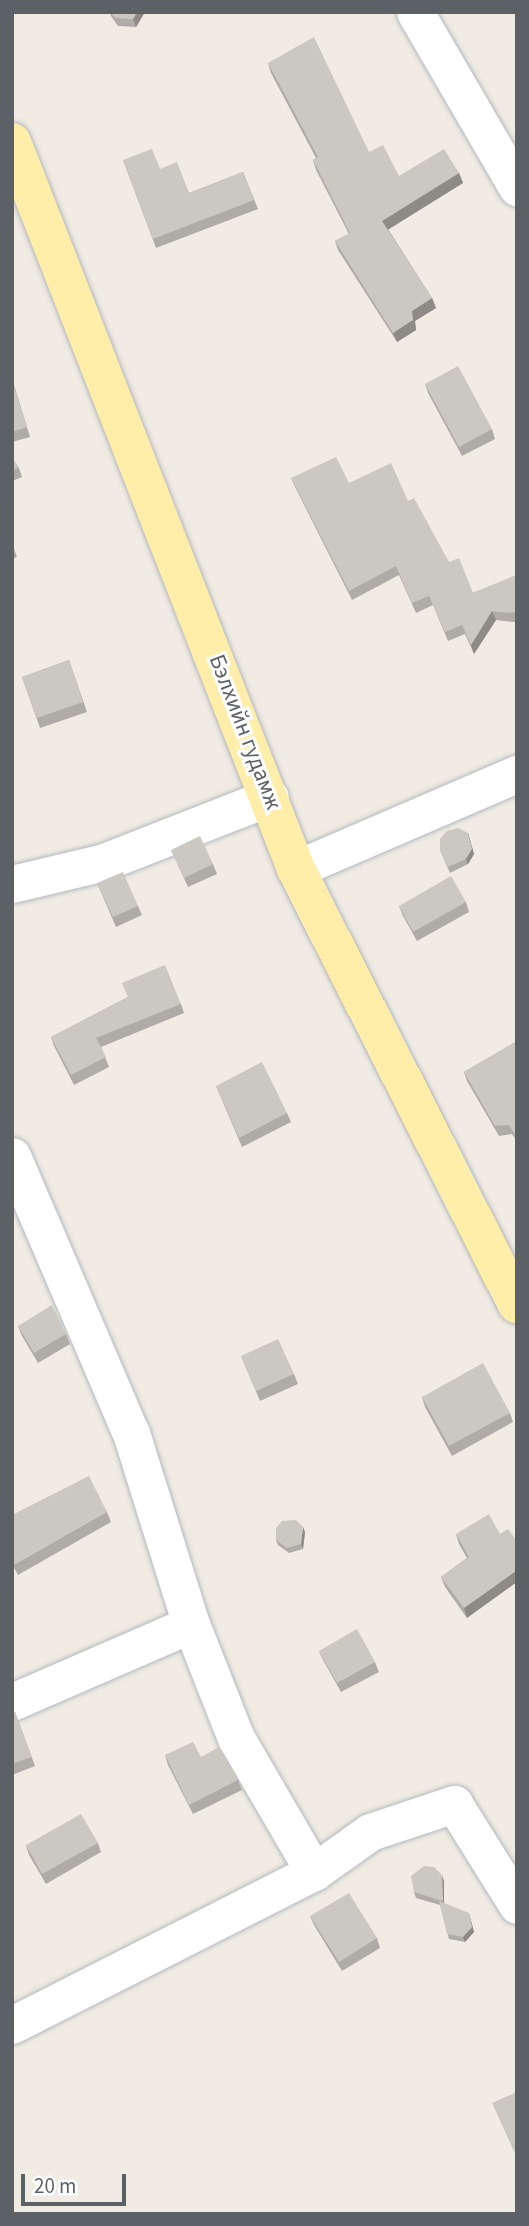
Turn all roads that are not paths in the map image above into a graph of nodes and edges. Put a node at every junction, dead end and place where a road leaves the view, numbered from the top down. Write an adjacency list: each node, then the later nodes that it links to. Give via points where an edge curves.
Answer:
1 (415, 12): 3 (street)
2 (12, 142): 5 (main road, Бэлхийн гудамж)
3 (517, 187)
4 (517, 774): 6 (street)
5 (270, 797): 6 (main road, Бэлхийн гудамж); 7 (street, via 104,862)
6 (296, 869): 9 (main road, Бэлхийн гудамж)
7 (12, 884)
8 (12, 1156): 10 (street, via 131,1433)
9 (517, 1304)
10 (191, 1625): 11 (street); 12 (street, via 236,1738)
11 (12, 1702)
12 (314, 1872): 13 (street, via 370,1832 454,1804); 14 (street)
13 (517, 1905)
14 (12, 2025)

